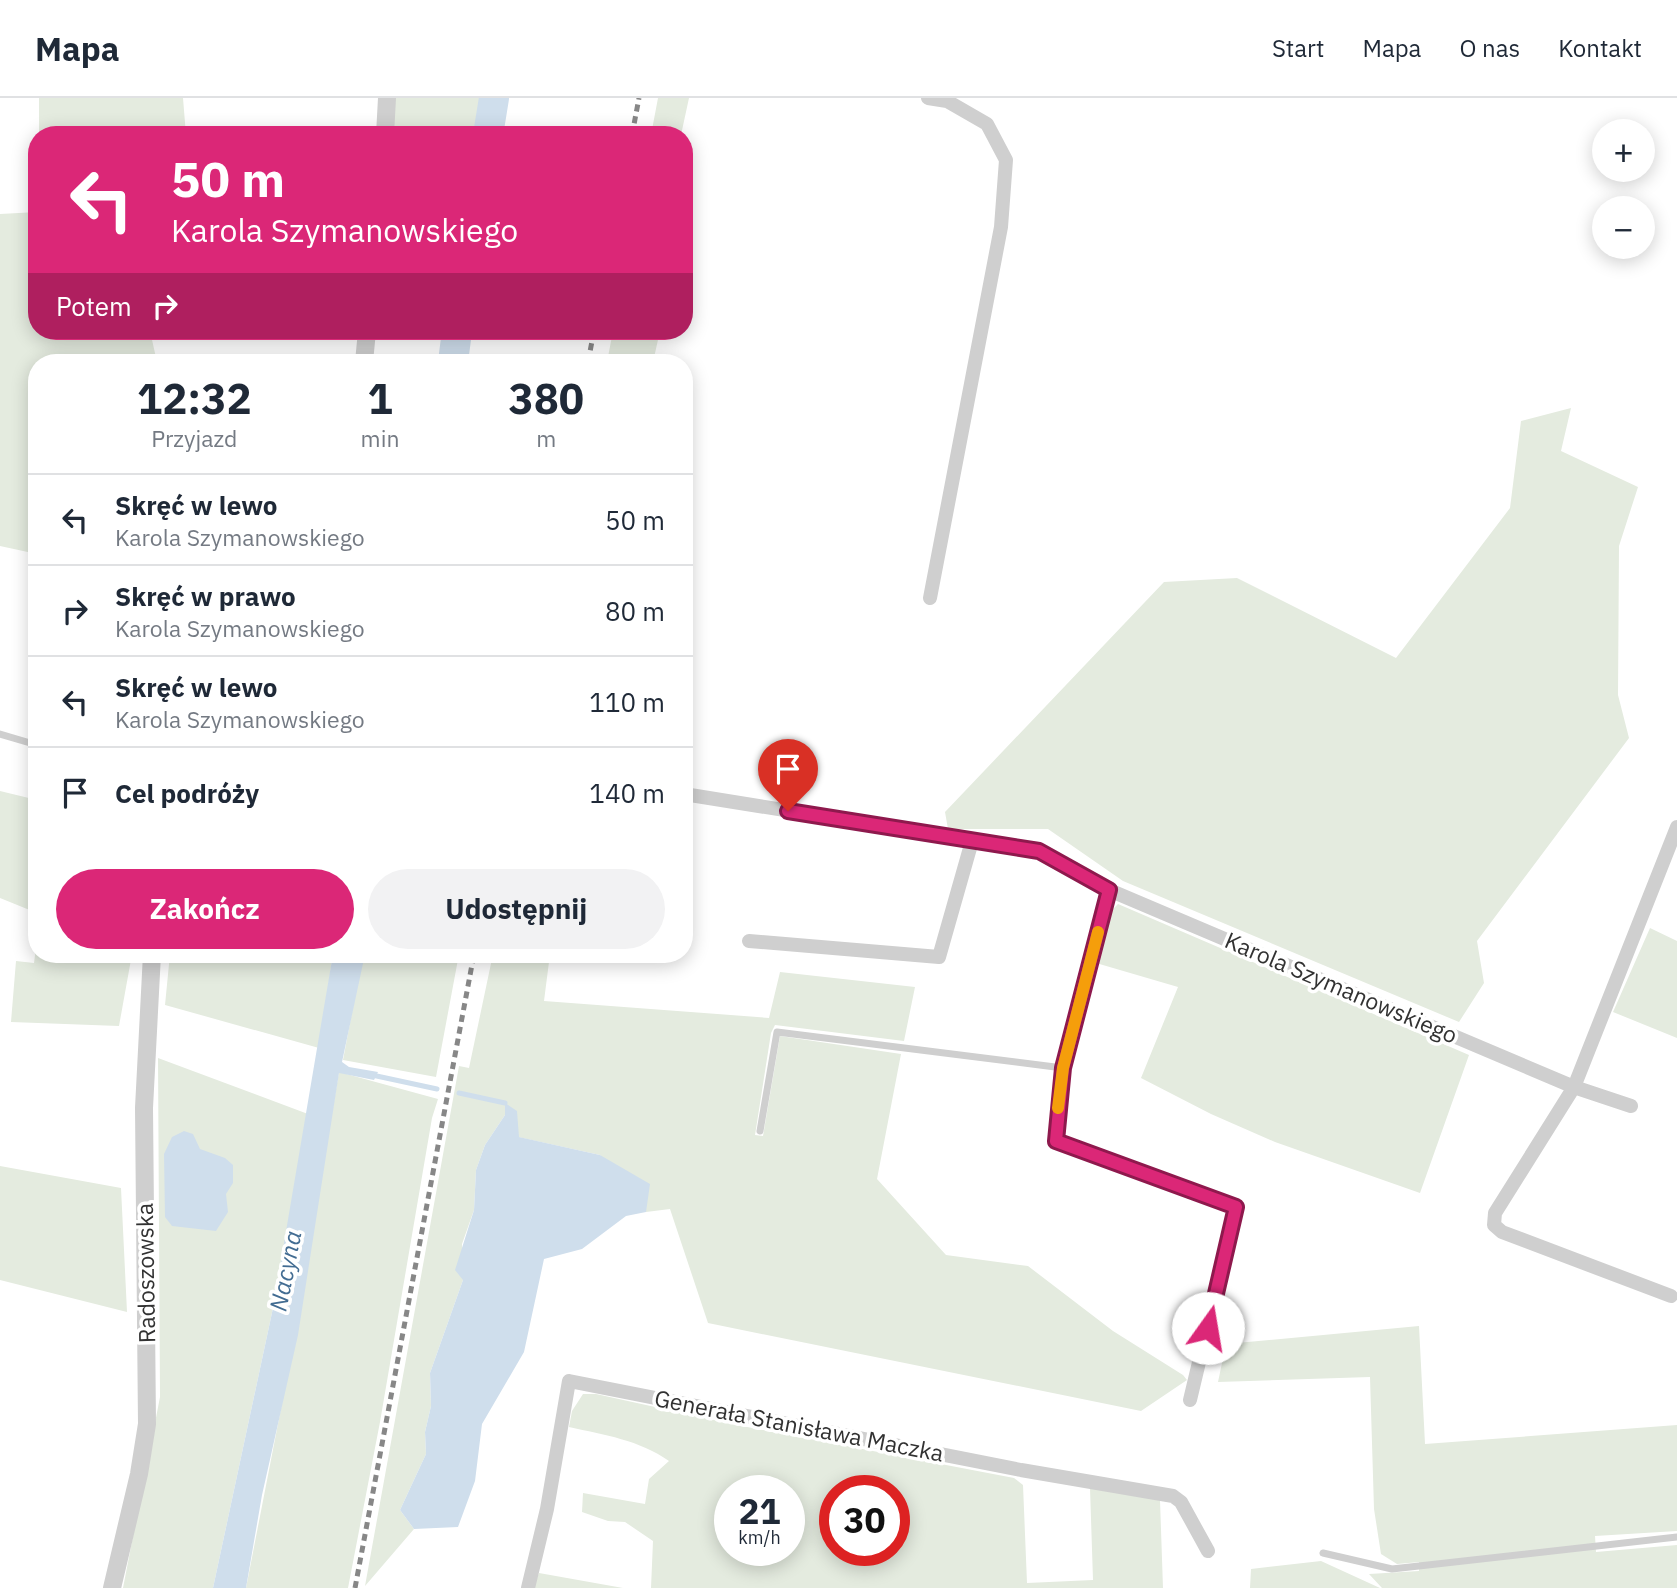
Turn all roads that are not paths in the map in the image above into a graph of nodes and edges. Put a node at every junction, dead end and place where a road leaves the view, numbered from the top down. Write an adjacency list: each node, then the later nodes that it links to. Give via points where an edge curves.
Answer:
1 (387, 98): 3 (street)
2 (928, 98): 4 (street, via 947,101 987,124 1006,160 1001,227)
3 (385, 126)
4 (930, 598)
5 (0, 734): 6 (lane)
6 (28, 742)
7 (693, 795): 9 (street, Karola Szymanowskiego)
8 (1677, 827): 14 (street)
9 (972, 841): 10 (street, Karola Szymanowskiego, via 1039,851); 11 (street, via 939,957)
10 (1109, 890): 13 (street); 14 (street, Karola Szymanowskiego)
11 (749, 942)
12 (152, 963): 22 (street, Radoszowska, via 144,1108 147,1424)
13 (1063, 1068): 16 (lane, via 777,1032); 18 (street, via 1056,1141 1236,1207)
14 (1574, 1087): 15 (street, Karola Szymanowskiego); 17 (street, via 1495,1213 1494,1225 1502,1232)
15 (1631, 1106)
16 (760, 1131)
17 (1671, 1296)
18 (1190, 1400)
19 (1677, 1537): 21 (lane, via 1392,1569)
20 (1208, 1551): 23 (street, Generała Stanisława Maczka, via 1181,1502 1173,1496 569,1381)
21 (1323, 1553)
22 (112, 1588)
23 (528, 1588)

